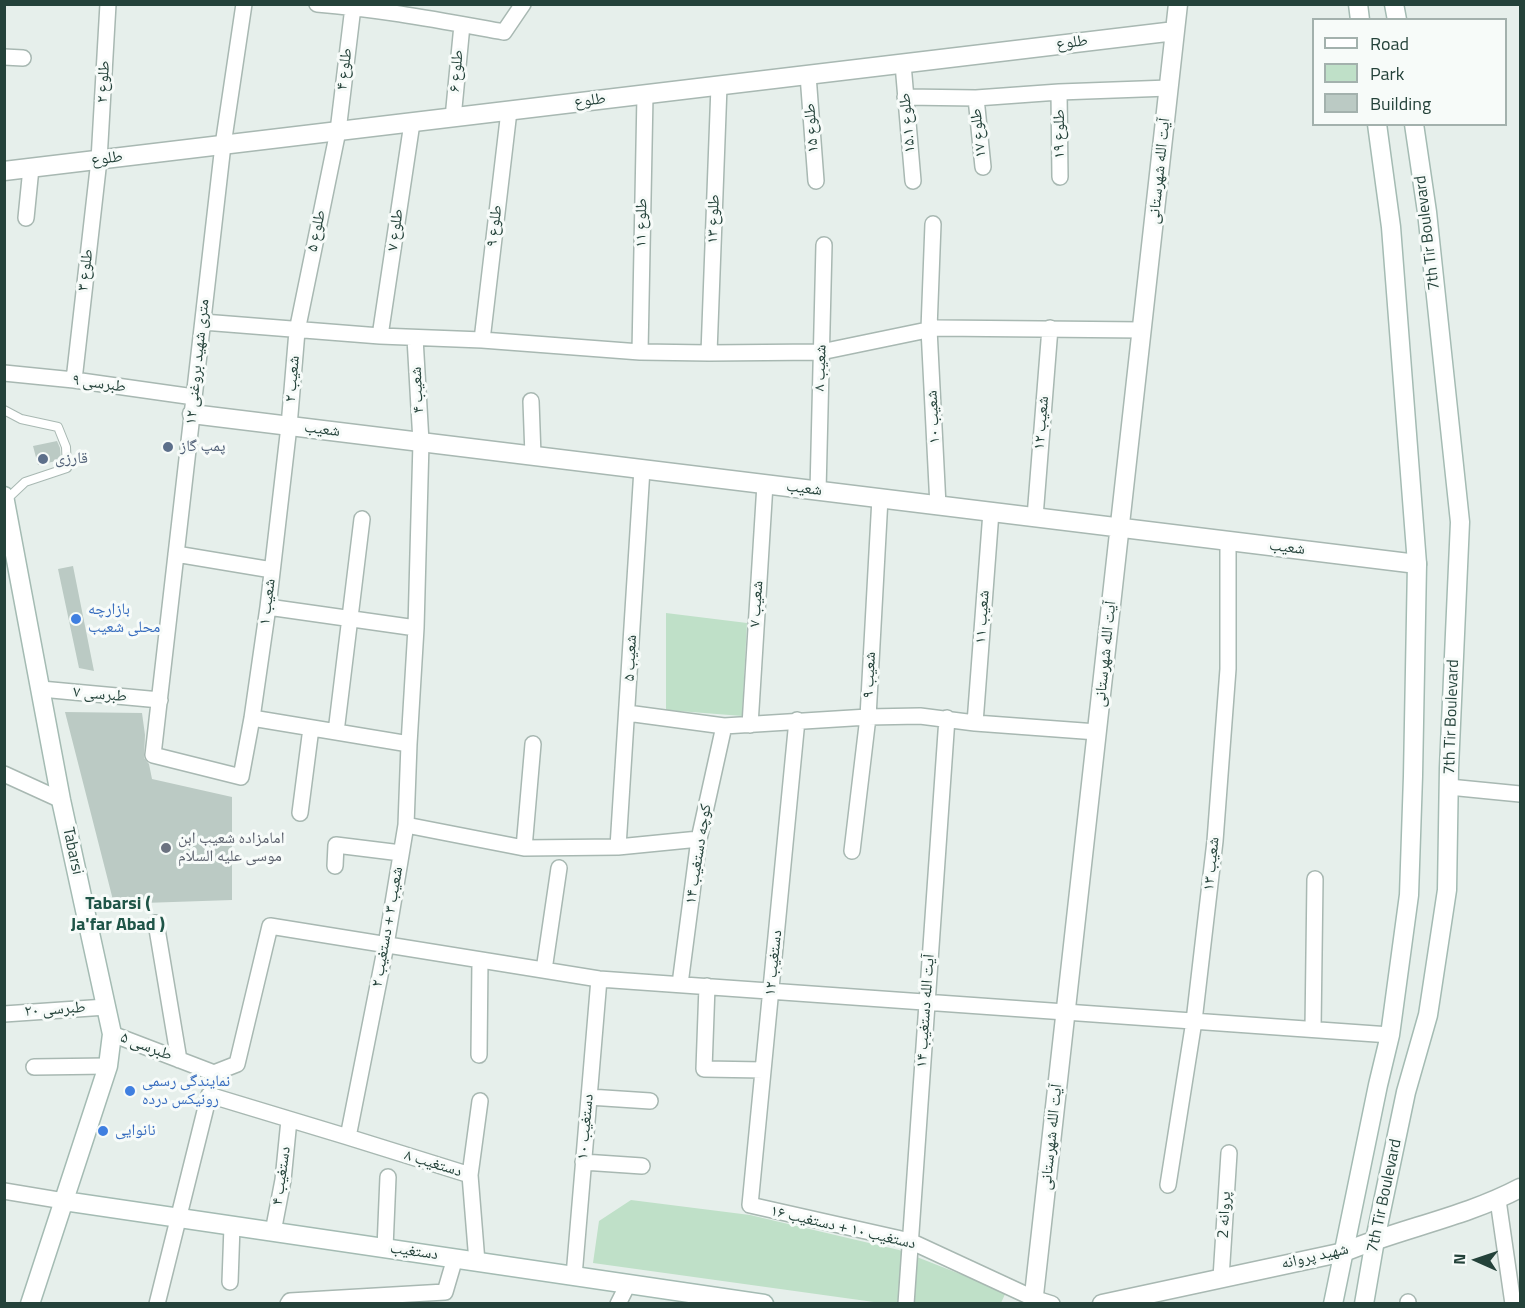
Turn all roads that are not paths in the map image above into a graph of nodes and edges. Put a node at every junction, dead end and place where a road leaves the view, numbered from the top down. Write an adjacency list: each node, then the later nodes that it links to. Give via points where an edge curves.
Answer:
1 (108, 4): 27 (street, طلوع ۲)
2 (244, 4): 26 (street, ۱۲ متری شهید بروغنی)
3 (317, 4): 6 (street)
4 (523, 4): 8 (street, via 504,32)
5 (1178, 4): 9 (street, آیت الله شهرستانی)
6 (353, 7): 7 (street); 25 (street, طلوع ۴)
7 (413, 10): 8 (street)
8 (462, 24): 21 (street, طلوع ۶)
9 (1175, 31): 12 (street, طلوع); 15 (street, آیت الله شهرستانی)
10 (4, 57): 11 (street)
11 (22, 58)
12 (903, 64): 13 (street, طلوع); 18 (street, طلوع ۱۵.۱)
13 (808, 75): 14 (street, طلوع); 32 (street, طلوع ۱۵)
14 (719, 86): 17 (street, طلوع); 47 (street, طلوع ۱۳)
15 (1169, 88): 16 (street); 40 (street, آیت الله شهرستانی)
16 (1059, 92): 19 (street); 31 (street, طلوع ۱۹)
17 (645, 95): 20 (street, طلوع); 46 (street, طلوع ۱۱)
18 (905, 97): 19 (street); 33 (street, طلوع ۱۵.۱)
19 (975, 98): 28 (street, طلوع ۱۷)
20 (509, 111): 21 (street, طلوع); 44 (street, طلوع ۹)
21 (453, 118): 22 (street, طلوع)
22 (412, 123): 25 (street, طلوع); 42 (street, طلوع ۷)
23 (1377, 126): 68 (street, 7th Tir Boulevard, via 1391,227)
24 (1414, 126): 90 (street, 7th Tir Boulevard, via 1461,522)
25 (338, 131): 26 (street, طلوع); 41 (street, طلوع ۵)
26 (223, 145): 27 (street, طلوع); 37 (street, ۱۲ متری شهید بروغنی)
27 (99, 160): 29 (street, طلوع); 49 (street, طلوع ۳)
28 (983, 167)
29 (31, 168): 30 (street, طلوع); 34 (street)
30 (4, 171)
31 (1060, 177)
32 (816, 181)
33 (913, 181)
34 (27, 218)
35 (933, 224): 39 (street, شعیب ۱۰)
36 (824, 245): 45 (street, شعیب ۸)
37 (203, 322): 41 (street); 51 (street, ۱۲ متری شهید بروغنی)
38 (1050, 328): 39 (street); 40 (street); 63 (street, شعیب ۱۲)
39 (929, 329): 45 (street); 61 (street, شعیب ۱۰)
40 (1142, 330): 65 (street, آیت الله شهرستانی)
41 (297, 331): 42 (street); 53 (street, شعیب ۲)
42 (380, 336): 43 (street)
43 (415, 338): 44 (street); 54 (street, شعیب ۴)
44 (482, 340): 46 (street)
45 (821, 351): 47 (street); 58 (street, شعیب ۸)
46 (640, 352): 47 (street)
47 (709, 353)
48 (4, 373): 49 (street, طبرسی ۹)
49 (74, 380): 51 (street, طبرسی ۹)
50 (531, 401): 55 (street)
51 (193, 406): 53 (street, شعیب); 67 (street, ۱۲ متری شهید بروغنی)
52 (4, 410): 59 (lane, via 21,419 58,427 66,447 67,468 25,482)
53 (289, 426): 54 (street, شعیب); 69 (street, شعیب ۱)
54 (421, 442): 55 (street, شعیب); 72 (street, شعیب ۳ + دستغیب ۲)
55 (533, 456): 56 (street, شعیب)
56 (642, 469): 57 (street, شعیب); 75 (street, شعیب ۵)
57 (765, 484): 58 (street, شعیب); 81 (street, شعیب ۷)
58 (818, 491): 60 (street, شعیب)
59 (5, 498): 73 (street, Tabarsi)
60 (880, 498): 61 (street, شعیب); 76 (street, شعیب ۹)
61 (938, 506): 62 (street, شعیب)
62 (991, 512): 63 (street, شعیب); 80 (street, شعیب ۱۱)
63 (1035, 517): 65 (street, شعیب)
64 (362, 519): 71 (street)
65 (1120, 528): 66 (street, شعیب); 85 (street, آیت الله شهرستانی)
66 (1228, 541): 68 (street, شعیب); 115 (street, شعیب ۱۳, via 1228,669 1215,841)
67 (176, 554): 69 (street); 74 (street, ۱۲ متری شهید بروغنی)
68 (1417, 564): 118 (street, 7th Tir Boulevard, via 1408,895)
69 (272, 570): 70 (street, شعیب ۱)
70 (268, 607): 71 (street); 77 (street, شعیب ۱)
71 (350, 618): 72 (street); 84 (street)
72 (417, 628): 86 (street, شعیب ۳ + دستغیب ۲)
73 (41, 689): 74 (street, طبرسی ۷); 92 (street, Tabarsi)
74 (160, 700): 89 (street, ۱۲ متری شهید بروغنی, via 153,755)
75 (627, 713): 82 (street); 97 (street, شعیب ۵)
76 (868, 717): 78 (street); 79 (street); 98 (street, شعیب ۹)
77 (252, 718): 83 (street); 89 (street, شعیب ۱)
78 (947, 718): 80 (street); 111 (street, آیت الله دستغیب ۱۴)
79 (797, 720): 81 (street); 110 (street, دستغیب ۱۲)
80 (975, 723): 85 (street)
81 (750, 724): 82 (street)
82 (724, 726): 95 (street, کوچه دستغیب ۱۴)
83 (311, 728): 84 (street); 93 (street)
84 (336, 732): 86 (street)
85 (1097, 732): 113 (street, آیت الله شهرستانی)
86 (409, 744): 94 (street, شعیب ۳ + دستغیب ۲)
87 (533, 744): 96 (street)
88 (4, 774): 92 (street)
89 (241, 777)
90 (1449, 787): 91 (street); 126 (street, 7th Tir Boulevard, via 1447,890 1428,1015)
91 (1521, 794)
92 (61, 800): 112 (street, Tabarsi)
93 (300, 813)
94 (406, 825): 96 (street); 99 (street, شعیب ۳ + دستغیب ۲)
95 (699, 839): 97 (street); 108 (street, کوچه دستغیب ۱۴)
96 (524, 848): 97 (street)
97 (618, 848)
98 (852, 851)
99 (402, 853): 100 (street, via 336,845); 104 (street, شعیب ۳ + دستغیب ۲)
100 (335, 866)
101 (559, 868): 106 (street)
102 (1314, 879): 116 (street)
103 (156, 923): 120 (street)
104 (386, 945): 105 (street); 124 (street, via 270,926 237,1064); 132 (street, شعیب ۳ + دستغیب ۲)
105 (480, 960): 106 (street); 119 (street)
106 (544, 970): 107 (street)
107 (599, 979): 108 (street); 128 (street, دستغیب ۱۰)
108 (680, 984): 109 (street)
109 (707, 986): 110 (street); 123 (street, via 704,1069)
110 (771, 991): 111 (street); 123 (street, دستغیب ۱۲)
111 (927, 1002): 113 (street); 148 (street, آیت الله دستغیب ۱۴)
112 (106, 1007): 114 (street, طبرسی ۲۰); 117 (street, Tabarsi)
113 (1066, 1012): 115 (street); 158 (street, آیت الله شهرستانی)
114 (4, 1014)
115 (1194, 1021): 116 (street); 138 (street, شعیب ۱۳)
116 (1312, 1029): 118 (street)
117 (112, 1034): 120 (street, طبرسی ۵); 121 (street, Tabarsi)
118 (1390, 1035): 125 (street, 7th Tir Boulevard)
119 (479, 1055)
120 (179, 1060): 124 (street, طبرسی ۵)
121 (108, 1066): 122 (street); 142 (street, Tabarsi)
122 (34, 1067)
123 (763, 1070): 143 (street, دستغیب ۱۲)
124 (214, 1073): 127 (street)
125 (1378, 1085): 126 (street); 150 (street, 7th Tir Boulevard)
126 (1406, 1092): 147 (street, 7th Tir Boulevard)
127 (209, 1095): 131 (street); 144 (street)
128 (589, 1097): 130 (street); 134 (street, دستغیب ۱۰)
129 (480, 1101): 136 (street)
130 (650, 1101)
131 (289, 1120): 132 (street); 146 (street, دستغیب ۴)
132 (348, 1137): 136 (street, دستغیب ۸)
133 (1229, 1153): 154 (street, پروانه 2)
134 (583, 1162): 135 (street); 153 (street, دستغیب ۱۰)
135 (642, 1166)
136 (470, 1175): 152 (street, دستغیب ۸)
137 (388, 1177): 149 (street)
138 (1168, 1185)
139 (1521, 1188): 141 (street, شهید پروانه)
140 (4, 1191): 142 (street)
141 (1498, 1200): 147 (street, شهید پروانه); 170 (street)
142 (64, 1201): 144 (street, دستغیب); 159 (street, Tabarsi)
143 (750, 1206): 148 (street, دستغیب ۱۰ + دستغیب ۱۶)
144 (178, 1218): 145 (street, دستغیب); 160 (street)
145 (232, 1226): 146 (street, دستغیب); 155 (street)
146 (273, 1232): 149 (street, دستغیب)
147 (1375, 1240): 150 (street, شهید پروانه); 169 (street, 7th Tir Boulevard)
148 (910, 1241): 158 (street, دستغیب ۱۰ + دستغیب ۱۶); 165 (street, آیت الله دستغیب ۱۴)
149 (385, 1248): 151 (street, دستغیب)
150 (1344, 1252): 154 (street, شهید پروانه); 168 (street, 7th Tir Boulevard)
151 (454, 1262): 152 (street, دستغیب); 161 (street, via 445,1292); 162 (street)
152 (477, 1262): 153 (street, دستغیب)
153 (574, 1276): 156 (street, دستغیب)
154 (1221, 1278): 167 (street, شهید پروانه)
155 (230, 1282)
156 (628, 1284): 157 (street, دستغیب); 163 (street)
157 (698, 1299): 164 (street, دستغیب)
158 (1033, 1301): 166 (street, دستغیب ۱۰ + دستغیب ۱۶)
159 (30, 1304)
160 (158, 1304)
161 (288, 1304)
162 (453, 1304)
163 (618, 1304)
164 (764, 1304)
165 (906, 1304)
166 (1052, 1304)
167 (1102, 1304)
168 (1333, 1304)
169 (1364, 1304)
170 (1513, 1304)

